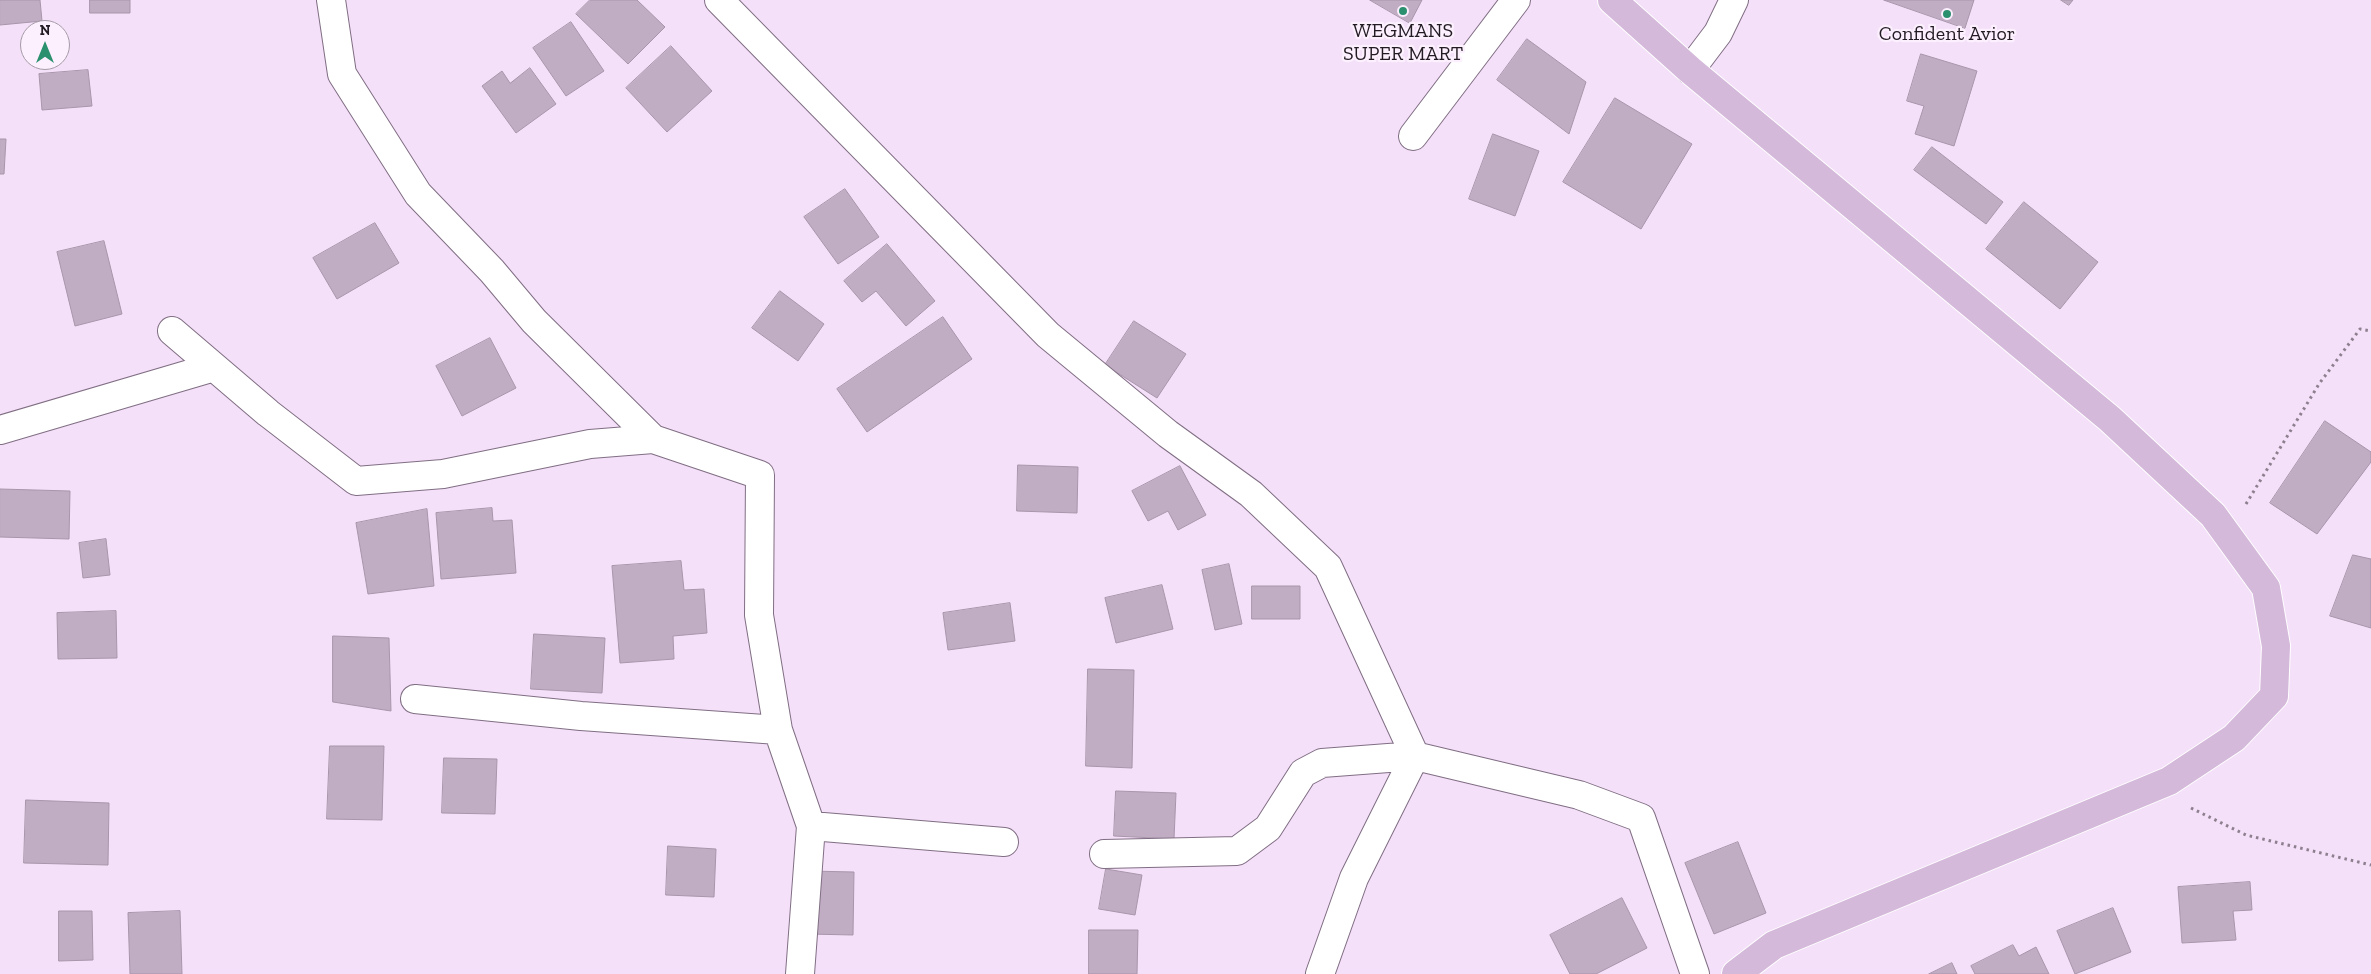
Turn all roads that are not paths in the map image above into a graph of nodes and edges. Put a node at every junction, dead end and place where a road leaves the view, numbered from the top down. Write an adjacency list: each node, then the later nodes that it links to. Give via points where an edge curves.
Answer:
1 (331, 0): 11 (street, via 342,74 418,194 492,271 534,321)
2 (719, 0): 14 (street, via 1048,335 1168,434 1250,494 1328,567)
3 (1516, 0): 7 (street)
4 (1612, 0): 6 (main road)
5 (1734, 0): 6 (street, via 1718,33)
6 (1690, 70): 21 (main road, via 2110,420 2213,515 2266,588 2276,646 2274,696 2234,738 2169,781 1774,945)
7 (1413, 136)
8 (172, 331): 9 (street)
9 (214, 367): 10 (street); 11 (street, via 356,481 443,474 590,444)
10 (0, 430)
11 (653, 440): 13 (street, via 760,475 759,615)
12 (415, 699): 13 (street, via 581,716)
13 (778, 730): 15 (street)
14 (1415, 756): 17 (street, via 1322,763 1303,773 1268,828 1238,851); 19 (street, via 1354,878); 20 (street, via 1579,795 1641,818)
15 (811, 826): 16 (street); 18 (street)
16 (1004, 842)
17 (1104, 854)
18 (800, 974)
19 (1320, 974)
20 (1694, 974)
21 (1736, 974)

